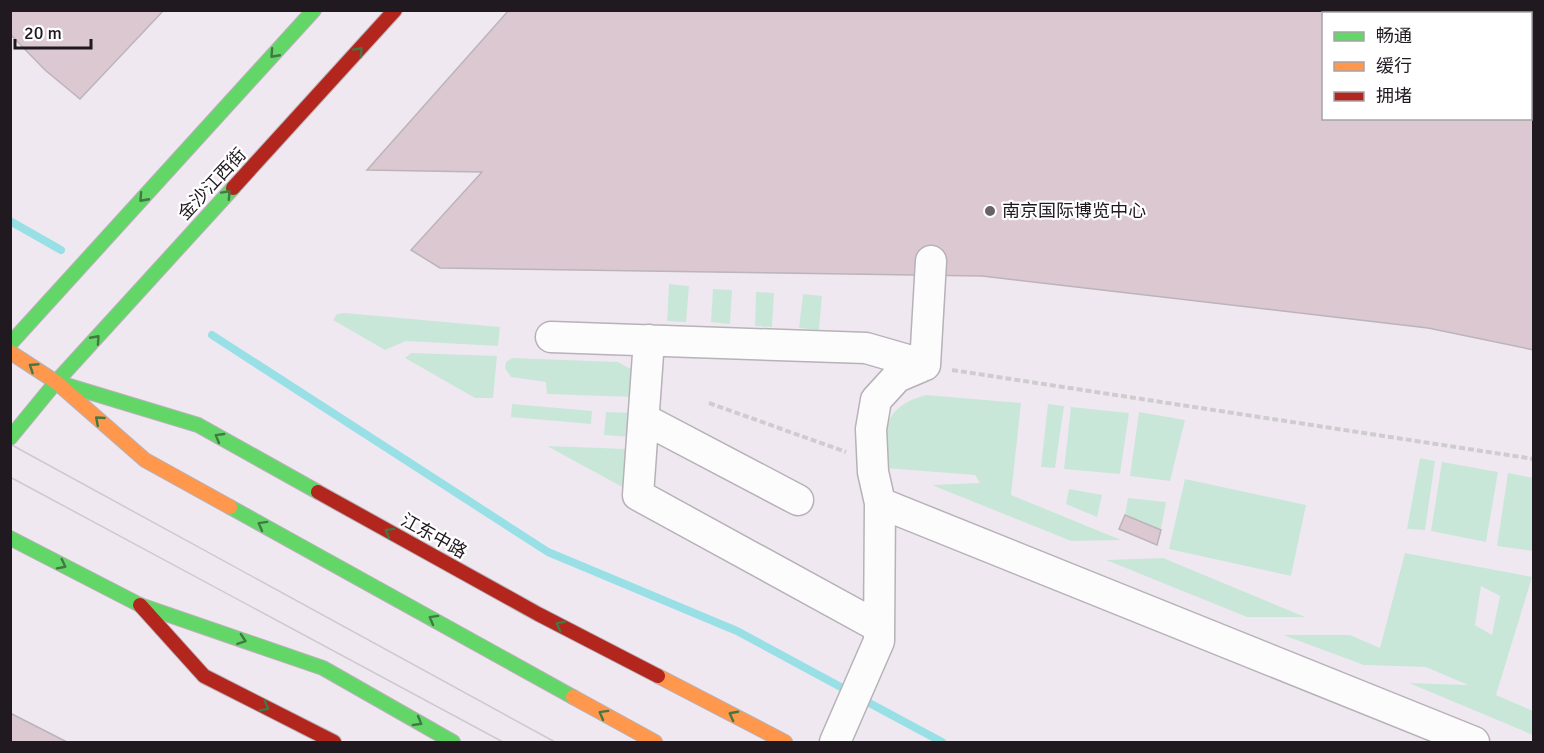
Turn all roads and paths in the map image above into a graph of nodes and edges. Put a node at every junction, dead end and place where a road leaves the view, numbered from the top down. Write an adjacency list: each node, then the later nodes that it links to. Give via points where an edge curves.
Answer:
1 (314, 10): 6 (street, one-way to 6)
2 (395, 10): 9 (street, 金沙江西街, one-way to 2)
3 (931, 261): 8 (street)
4 (551, 337): 5 (street)
5 (649, 340): 8 (street, via 866,348); 11 (street)
6 (10, 344)
7 (10, 352): 9 (street, 江东中路, one-way to 7)
8 (925, 365): 13 (path); 14 (street, via 897,377 876,400 871,429)
9 (56, 382): 12 (street, 金沙江西街); 23 (street, 江东中路, one-way to 9, via 145,460); 24 (street, 江东中路, one-way to 9, via 538,614 198,425)
10 (709, 403): 14 (path)
11 (644, 419): 15 (street); 19 (street, via 638,495)
12 (10, 438)
13 (1533, 459)
14 (872, 462): 16 (street)
15 (798, 500)
16 (880, 503): 19 (street); 20 (street)
17 (10, 538): 18 (street, one-way to 18)
18 (140, 605): 21 (street, one-way to 21, via 204,676); 22 (street, one-way to 22, via 323,668)
19 (879, 627): 25 (street, via 879,641)
20 (1418, 732): 26 (street)
21 (334, 742)
22 (453, 742)
23 (655, 742)
24 (785, 742)
25 (835, 742)
26 (1474, 742)

